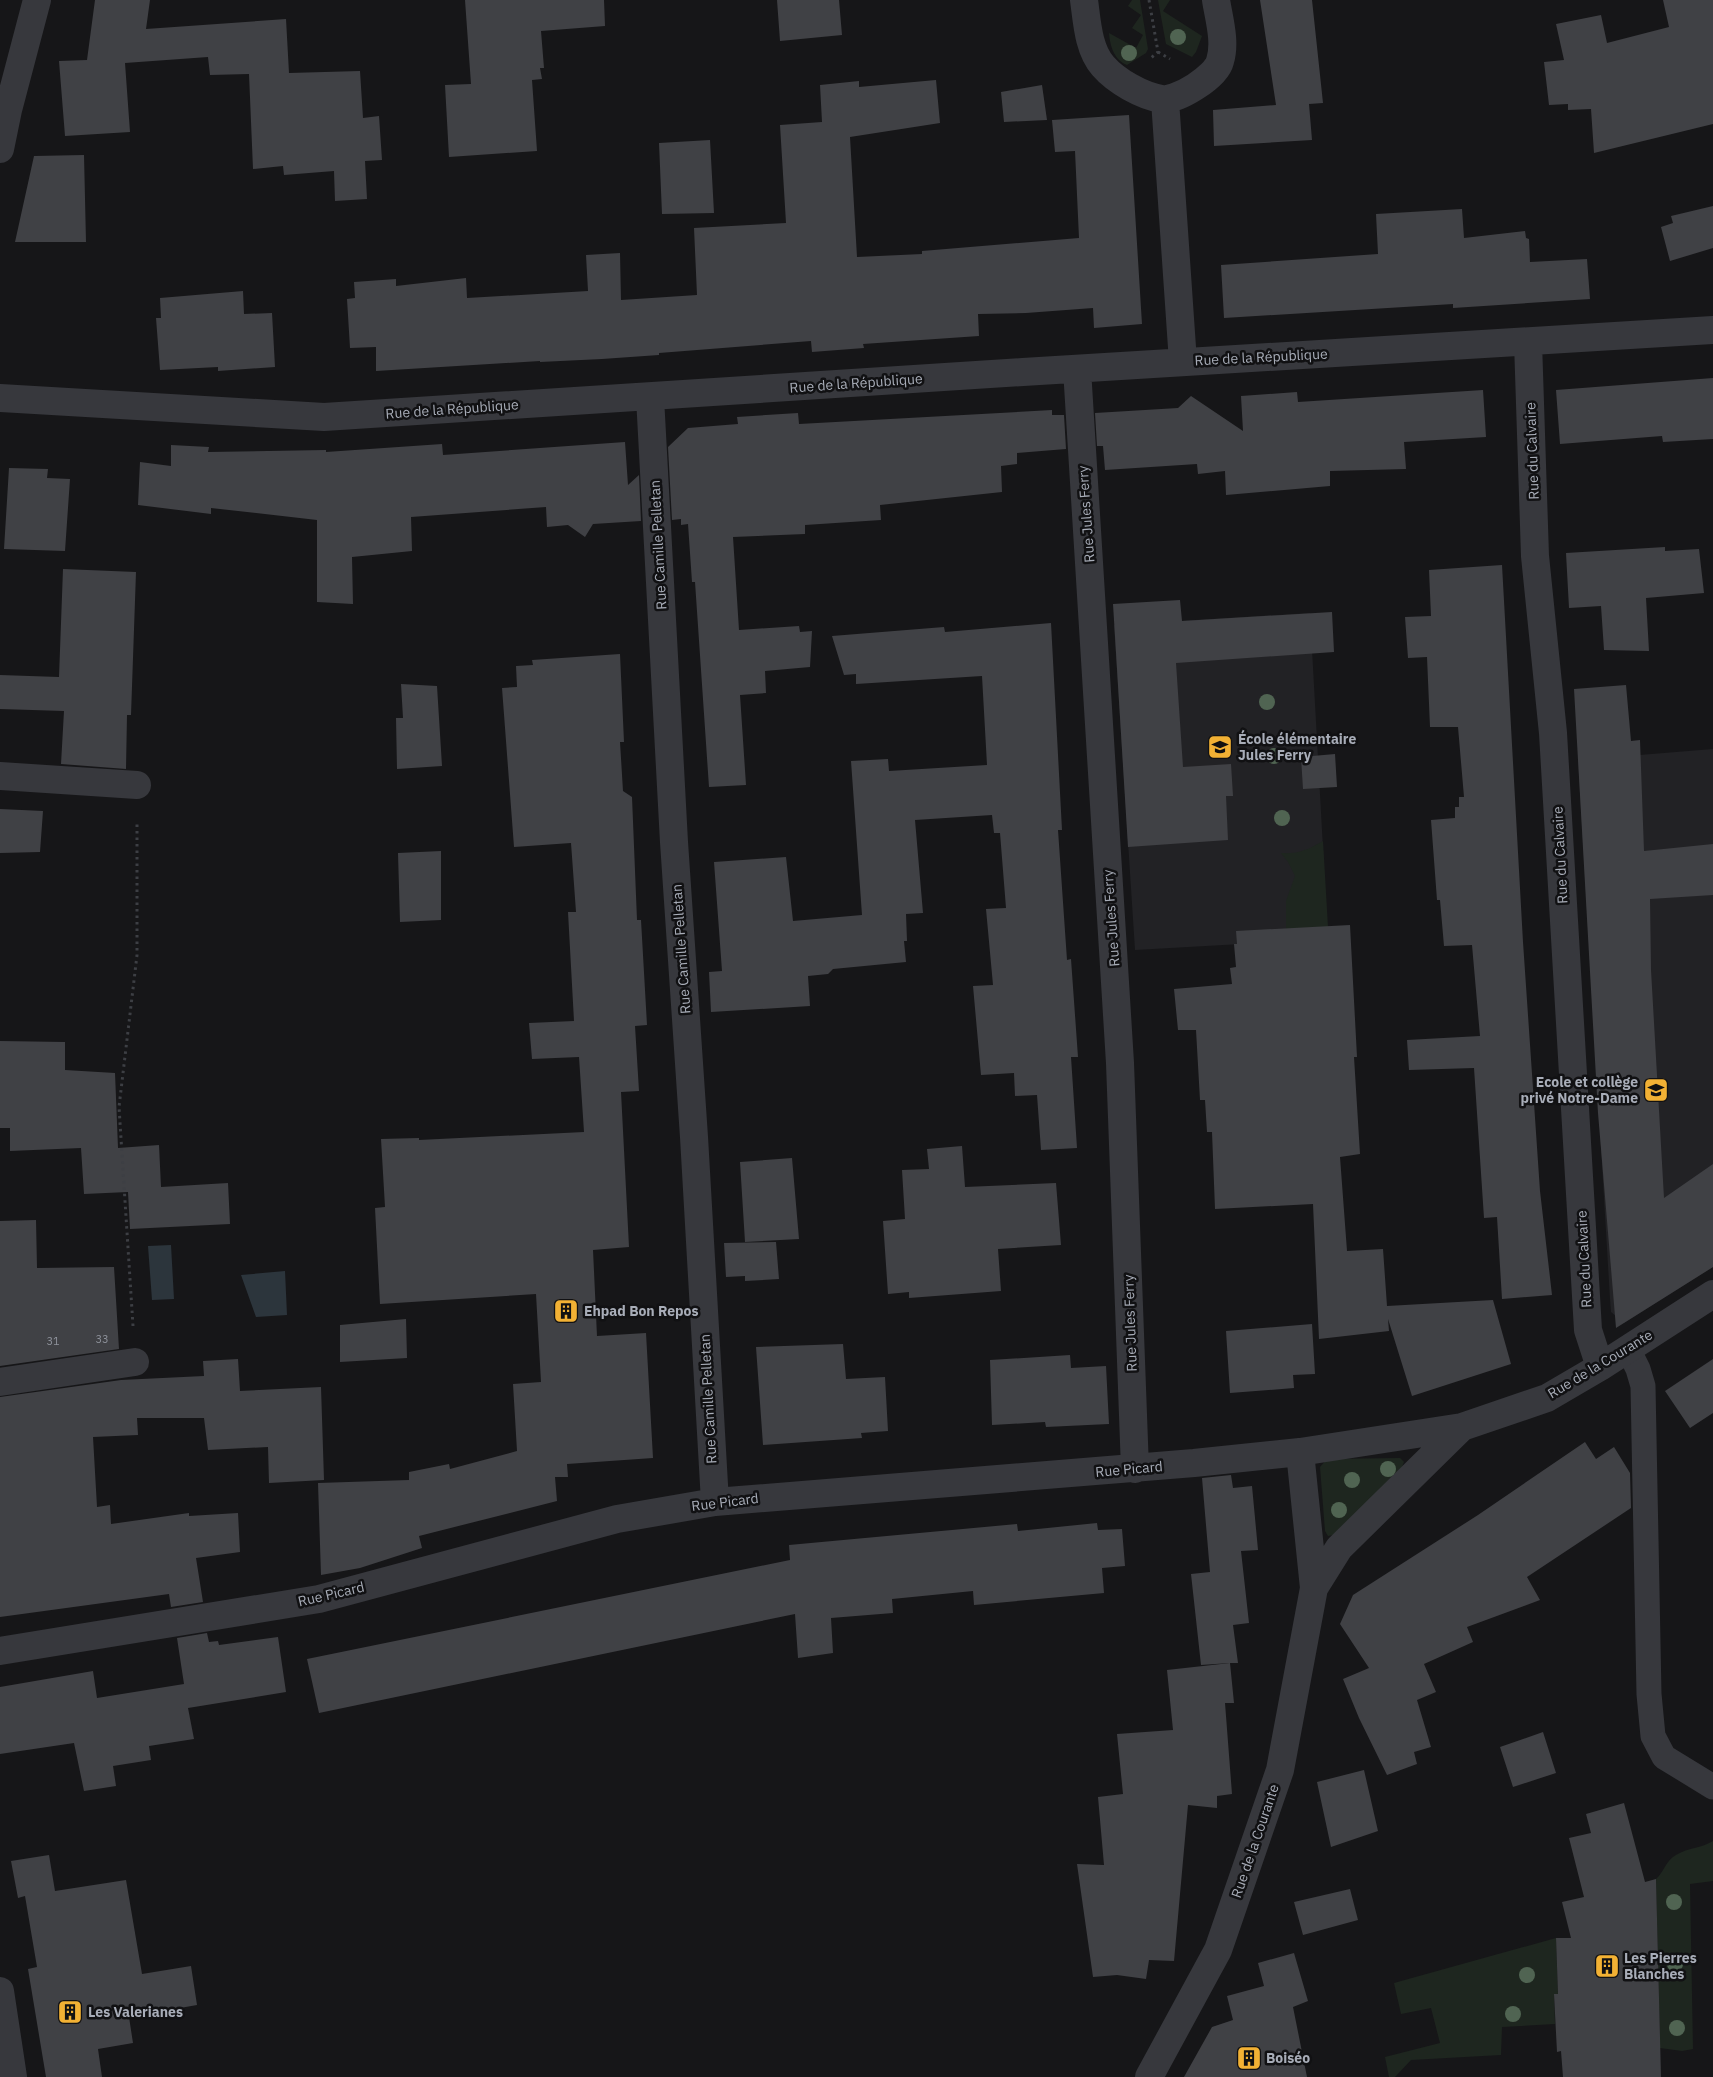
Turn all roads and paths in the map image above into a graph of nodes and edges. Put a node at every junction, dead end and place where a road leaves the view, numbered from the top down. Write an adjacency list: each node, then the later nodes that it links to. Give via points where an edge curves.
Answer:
1 (37, 0): 7 (street)
2 (1084, 0): 5 (street, via 1091,42 1101,64)
3 (1149, 0): 5 (path, via 1158,52)
4 (1216, 0): 6 (street, via 1222,42 1220,62 1212,75 1198,86)
5 (1126, 84): 6 (street)
6 (1165, 100): 10 (street)
7 (0, 149)
8 (1713, 330): 9 (street, Rue de la République)
9 (1528, 342): 10 (street, Rue de la République); 19 (street, Rue du Calvaire, via 1535,556 1553,733 1588,1330)
10 (1183, 362): 11 (street, Rue de la République)
11 (1077, 369): 12 (street, Rue de la République); 23 (street, Rue Jules Ferry, via 1120,1063)
12 (650, 397): 13 (street, Rue de la République, via 324,418); 24 (street, Rue Camille Pelletan)
13 (0, 398)
14 (0, 776): 15 (street)
15 (137, 785): 18 (path, via 137,955 119,1107)
16 (1713, 1294): 17 (street, Rue de la Courante)
17 (1628, 1348): 19 (street, Rue de la Courante); 27 (lane, via 1643,1386 1649,1694 1653,1736 1664,1757)
18 (135, 1362): 20 (street)
19 (1600, 1366): 21 (street, Rue de la Courante, via 1547,1398)
20 (0, 1382)
21 (1462, 1427): 22 (street, Rue Picard); 25 (street, Rue de la Courante, via 1339,1548)
22 (1300, 1452): 23 (street, Rue Picard); 25 (street, Rue de la Courante)
23 (1135, 1469): 24 (street, Rue Picard)
24 (715, 1502): 26 (street, Rue Picard, via 617,1519 320,1599)
25 (1314, 1588): 30 (street, Rue de la Courante, via 1280,1770 1218,1950)
26 (0, 1651)
27 (1713, 1787)
28 (0, 1991): 29 (street)
29 (13, 2077)
30 (1148, 2077)

